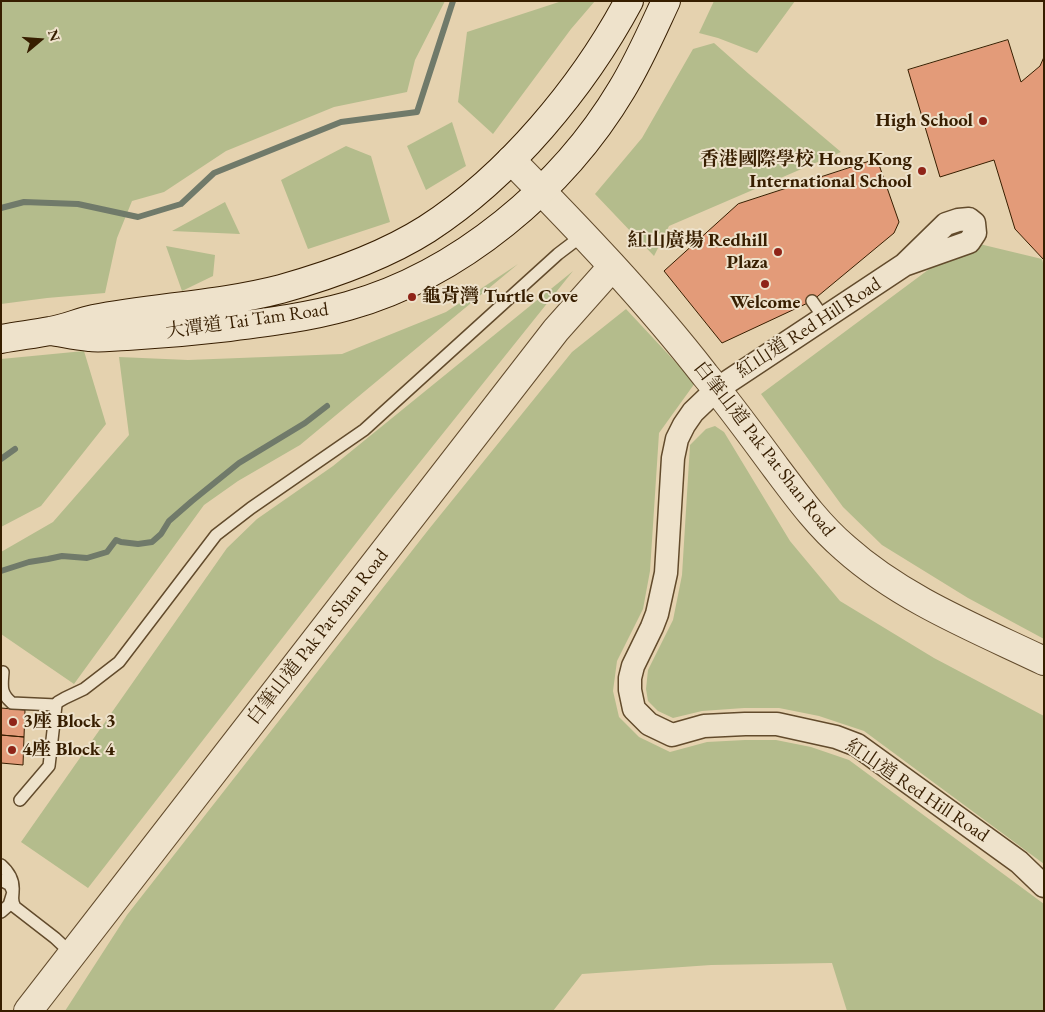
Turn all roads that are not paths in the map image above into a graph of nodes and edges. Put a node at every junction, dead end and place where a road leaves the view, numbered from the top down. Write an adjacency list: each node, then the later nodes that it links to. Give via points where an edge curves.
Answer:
1 (629, 1): 3 (street, 大潭道 Tai Tam Road, via 577,83)
2 (666, 1): 4 (street, 大潭道 Tai Tam Road, via 622,90 570,161)
3 (511, 160): 4 (street, 白筆山道 Pak Pat Shan Road); 8 (street, 大潭道 Tai Tam Road, via 468,199 426,230 353,265 280,289 92,319)
4 (541, 191): 5 (street, 白筆山道 Pak Pat Shan Road); 8 (street, 大潭道 Tai Tam Road, via 494,232 450,261 400,288 350,306 296,318 177,333 90,338)
5 (583, 235): 7 (street, 白筆山道 Pak Pat Shan Road); 13 (lane, via 364,430 216,536 119,662 84,689)
6 (904, 266): 10 (street, 紅山道 Red Hill Road, via 818,310)
7 (612, 267): 10 (street, 白筆山道 Pak Pat Shan Road, via 674,334); 19 (street, 白筆山道 Pak Pat Shan Road, via 556,330)
8 (51, 331): 9 (street, 大潭道 Tai Tam Road)
9 (1, 339)
10 (725, 400): 11 (street, 白筆山道 Pak Pat Shan Road, via 828,532 862,562 930,606); 17 (street, 紅山道 Red Hill Road, via 694,412 677,438 666,573 657,614 630,678 634,709 649,724 672,735 704,726 777,724 857,745 1019,862)
11 (1044, 661)
12 (2, 672): 13 (lane, via 3,694 12,704)
13 (56, 705): 14 (lane, via 49,766)
14 (20, 800)
15 (1, 865): 19 (lane, via 12,881 13,905)
16 (1, 880): 18 (lane, via 10,885 13,892)
17 (1044, 886)
18 (1, 912)
19 (64, 946): 20 (street, 白筆山道 Pak Pat Shan Road)
20 (28, 1011)

